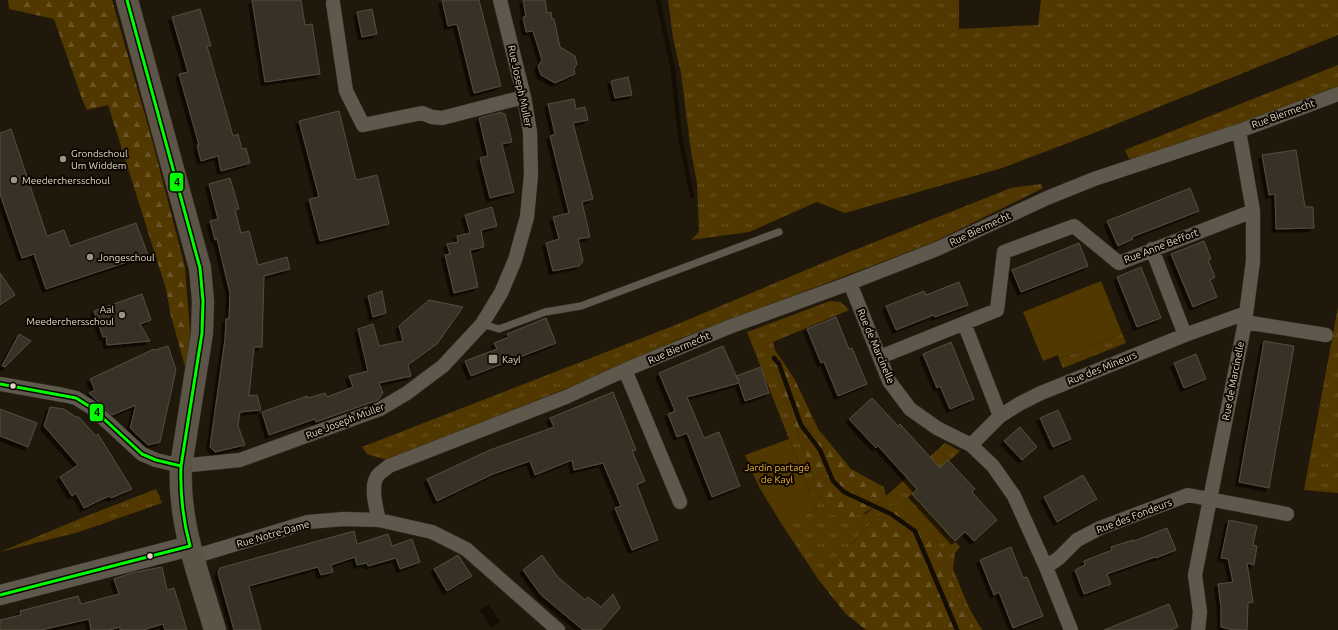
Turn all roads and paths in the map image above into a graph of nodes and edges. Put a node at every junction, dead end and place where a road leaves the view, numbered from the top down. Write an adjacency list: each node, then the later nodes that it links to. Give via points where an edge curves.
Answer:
1 (127, 0): 21 (main road, via 200,268 202,333)
2 (500, 0): 5 (street, Rue Joseph Muller)
3 (333, 3): 5 (street, via 346,91 363,125 422,113 442,118)
4 (1338, 94): 6 (street, Rue Biermecht)
5 (524, 97): 13 (street, Rue Joseph Muller, via 530,132 531,175 527,217 515,260 501,292)
6 (1239, 131): 7 (street, Rue de Marcinelle); 10 (street, Rue Biermecht, via 1094,178 937,250)
7 (1253, 211): 9 (street, Rue Anne Beffort); 11 (street, Rue de Marcinelle, via 1253,261)
8 (779, 232): 13 (lane, via 581,306 545,312 499,329)
9 (1152, 249): 12 (street, Rue Anne Beffort, via 1119,262 1074,226 1004,252 997,310); 14 (street)
10 (850, 283): 16 (street, Rue de Marcinelle); 17 (street, Rue Biermecht, via 729,327)
11 (1246, 317): 14 (street, Rue des Mineurs); 15 (street); 22 (street, Rue de Marcinelle)
12 (964, 323): 16 (street, Rue Anne Beffort); 19 (street)
13 (482, 324): 21 (street, Rue Joseph Muller, via 443,366 407,393 380,408 240,460)
14 (1185, 335): 19 (street, Rue des Mineurs, via 1041,393)
15 (1326, 335)
16 (880, 357): 20 (street, Rue de Marcinelle, via 889,381 910,409 937,428)
17 (625, 370): 23 (street); 25 (street, Rue Biermecht, via 566,397 390,466 378,474 375,483 374,495)
18 (0, 384): 21 (street, Rue Joseph Muller, via 76,398 92,408 142,454)
19 (1000, 416): 20 (street, Rue des Mineurs)
20 (971, 445): 27 (street, Rue de Marcinelle, via 994,466 1014,496)
21 (180, 475): 26 (main road, via 184,523)
22 (1210, 498): 24 (street, Rue des Fondeurs); 27 (street, Rue des Fondeurs, via 1188,495 1100,528 1077,540 1059,558); 32 (street, Rue de Marcinelle, via 1195,574 1200,612)
23 (680, 502)
24 (1288, 514)
25 (379, 520): 26 (street, Rue Notre-Dame, via 308,522); 29 (street, Rue Notre-Dame, via 432,532 466,549)
26 (191, 552): 28 (main road); 30 (main road)
27 (1046, 566): 31 (street, Rue de Marcinelle)
28 (0, 596)
29 (555, 629)
30 (215, 630)
31 (1070, 630)
32 (1198, 630)

